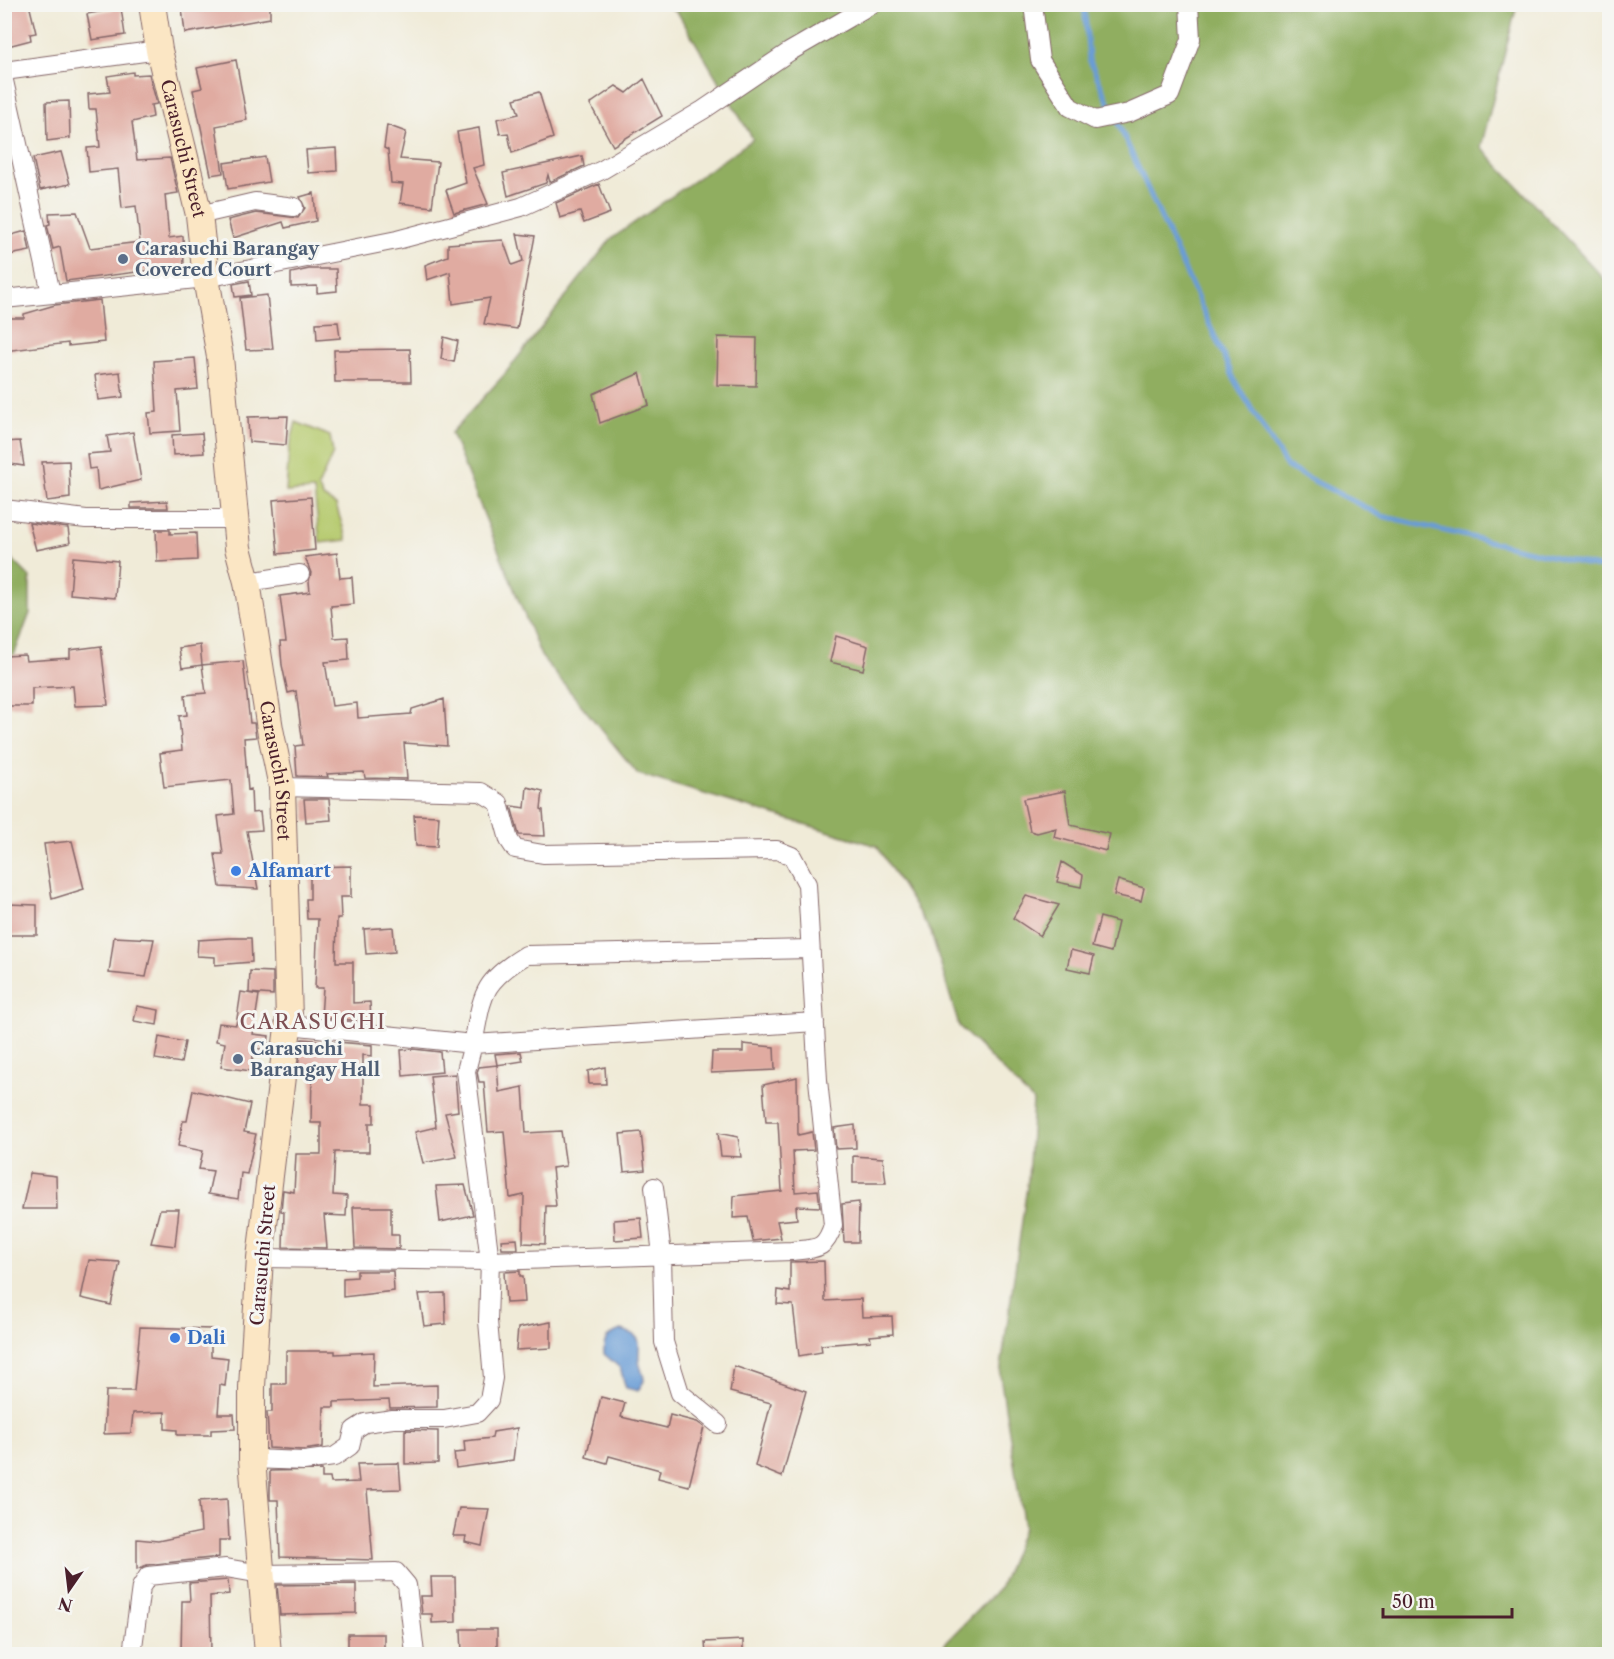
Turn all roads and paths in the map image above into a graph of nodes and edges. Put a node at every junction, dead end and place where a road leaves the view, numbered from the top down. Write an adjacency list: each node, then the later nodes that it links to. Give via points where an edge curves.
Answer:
1 (152, 4): 5 (street, Carasuchi Street)
2 (872, 4): 10 (street, via 602,170 521,207 397,240)
3 (1033, 4): 4 (street, via 1040,60 1070,107 1095,120 1129,113 1170,95 1191,39)
4 (1189, 4)
5 (159, 50): 6 (street); 9 (street, Carasuchi Street)
6 (4, 71)
7 (4, 81): 11 (street)
8 (294, 207): 9 (street, via 255,202)
9 (199, 215): 10 (street, Carasuchi Street)
10 (206, 278): 11 (street); 14 (street, Carasuchi Street, via 219,357)
11 (51, 293): 12 (street)
12 (4, 299)
13 (4, 509): 14 (street, via 86,519)
14 (235, 519): 16 (street, Carasuchi Street)
15 (300, 574): 16 (street)
16 (247, 582): 17 (street, Carasuchi Street)
17 (282, 787): 18 (street, via 481,792 499,803 515,849 543,854 777,850 792,856 807,884); 20 (street, Carasuchi Street)
18 (810, 949): 19 (street); 21 (street, via 526,955 501,971 484,990)
19 (815, 1022): 21 (street); 23 (street, via 833,1226 828,1240 820,1247 792,1251)
20 (289, 1025): 21 (street); 24 (street, Carasuchi Street)
21 (473, 1044): 25 (street, via 466,1071)
22 (654, 1187): 23 (street)
23 (662, 1255): 25 (street); 26 (street, via 664,1342 680,1393)
24 (260, 1258): 25 (street); 27 (street, Carasuchi Street)
25 (490, 1261): 27 (street, via 488,1321 493,1378 489,1400 477,1413 444,1419 365,1423 354,1430 350,1446 334,1457 304,1461)
26 (718, 1424)
27 (252, 1459): 28 (street, Carasuchi Street)
28 (261, 1574): 29 (street, via 226,1568 148,1576 141,1587); 30 (street, Carasuchi Street); 31 (street, via 396,1572 407,1585)
29 (132, 1654)
30 (268, 1654)
31 (415, 1654)

